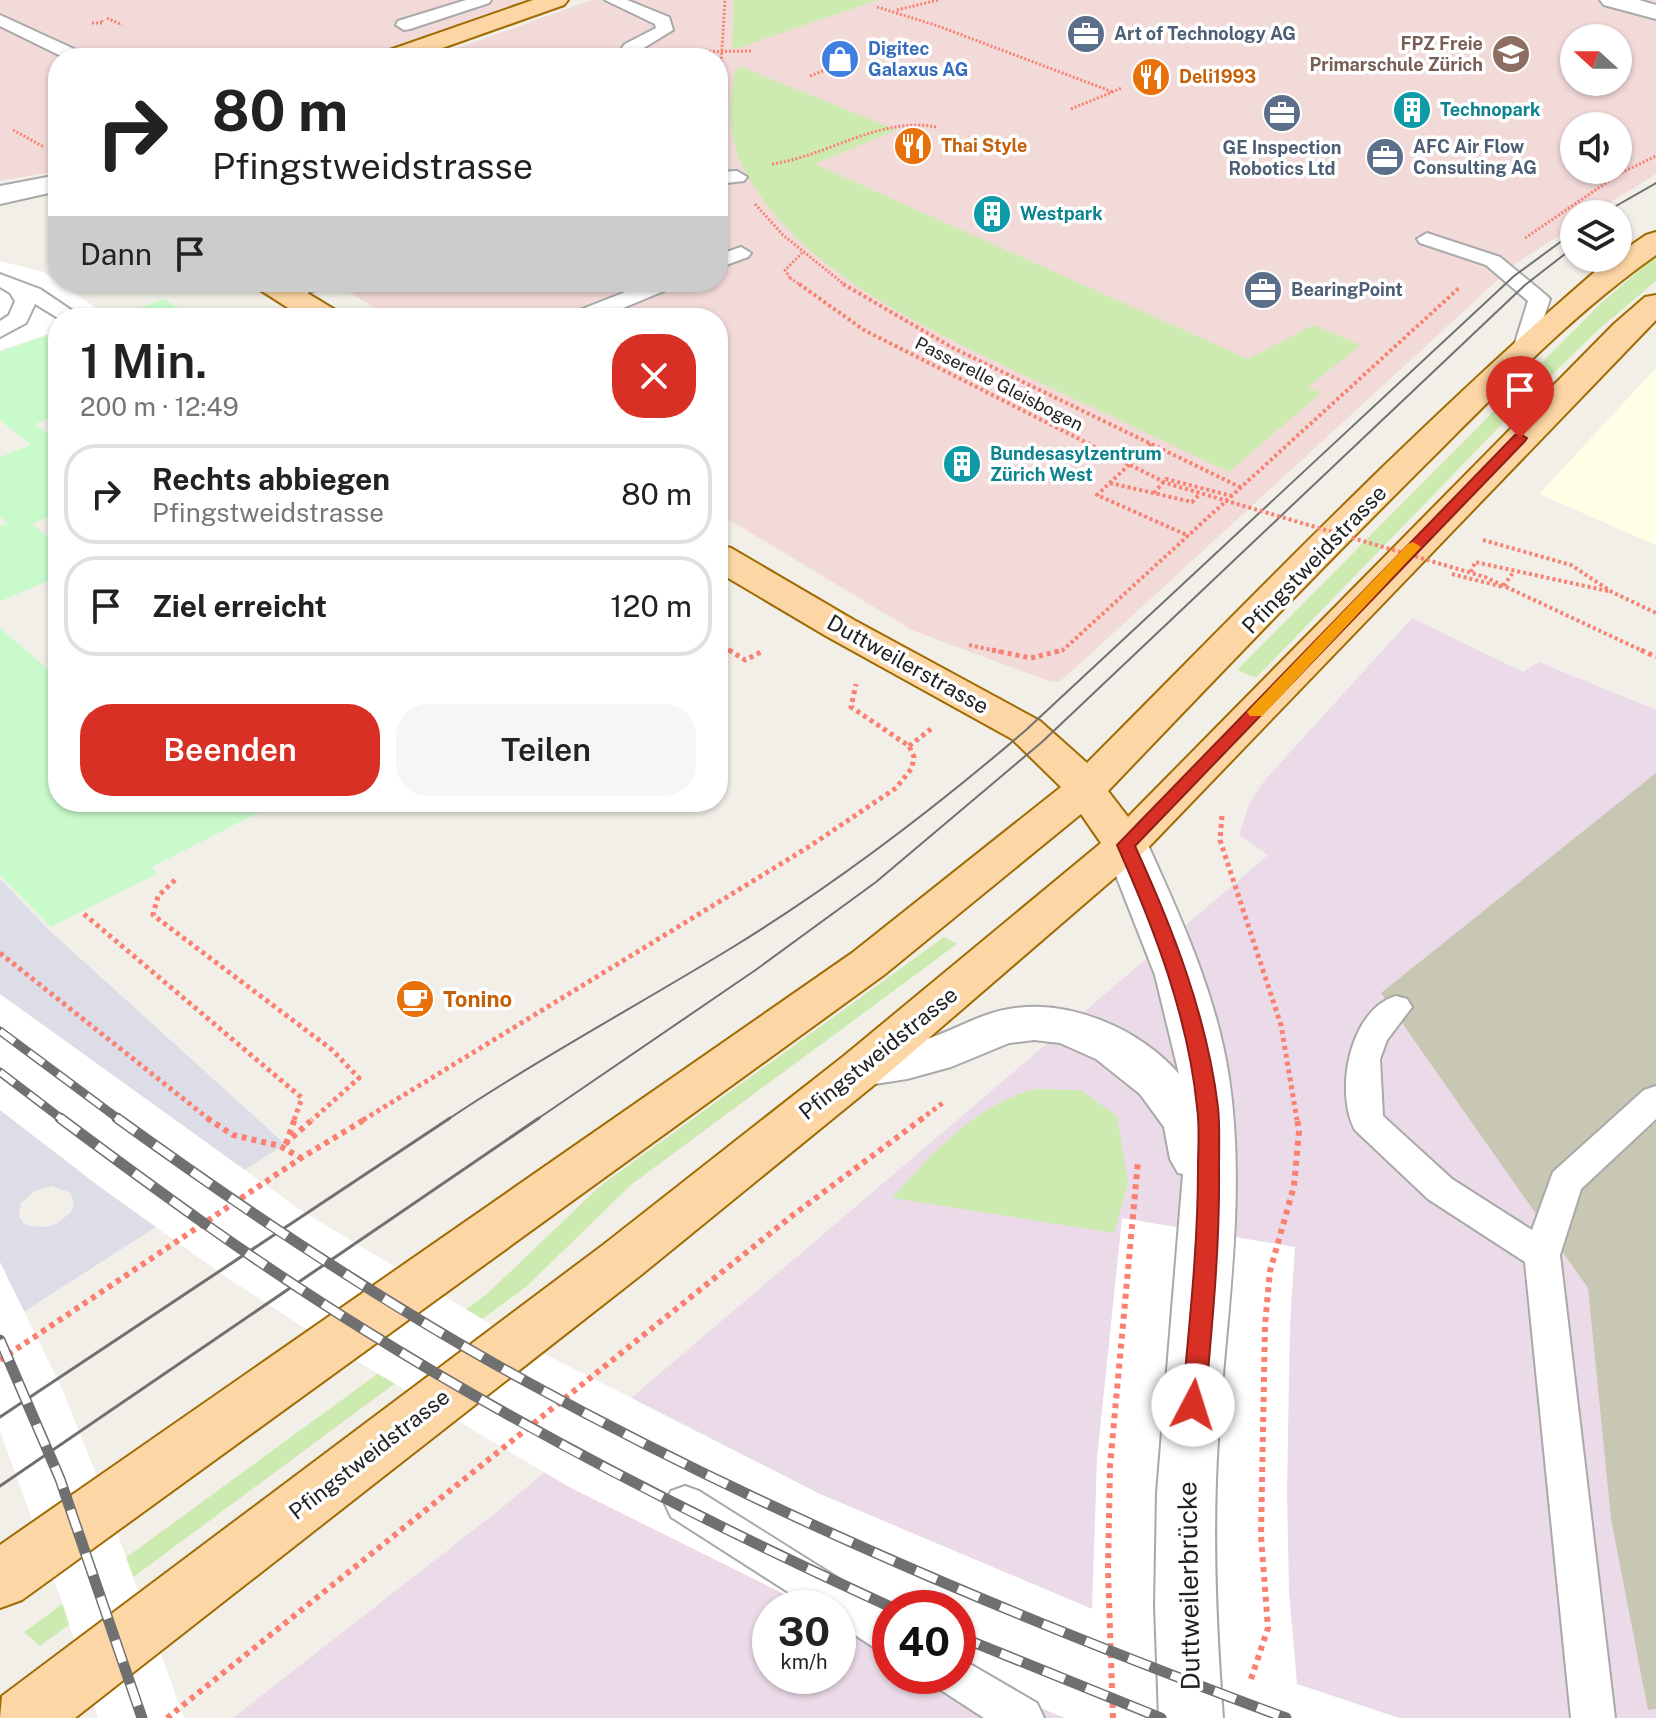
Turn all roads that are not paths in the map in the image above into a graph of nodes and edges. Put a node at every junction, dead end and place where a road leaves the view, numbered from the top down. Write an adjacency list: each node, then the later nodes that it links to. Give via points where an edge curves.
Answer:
1 (483, 0): 7 (lane)
2 (556, 0): 9 (main road)
3 (613, 0): 10 (lane, via 663,21 665,30)
4 (1612, 0): 5 (street)
5 (1656, 12)
6 (0, 20): 8 (lane)
7 (404, 25)
8 (58, 48)
9 (419, 48)
10 (631, 48)
11 (48, 185): 12 (street)
12 (0, 195)
13 (1427, 239): 25 (lane, via 1493,261 1539,299)
14 (1656, 241): 25 (main road, Pfingstweidstrasse)
15 (741, 253): 16 (lane)
16 (728, 258)
17 (0, 280): 21 (lane); 24 (lane, via 18,289 26,301 18,318)
18 (284, 292): 22 (main road)
19 (644, 292): 23 (lane)
20 (1656, 304): 28 (main road, Pfingstweidstrasse, via 1435,523)
21 (56, 308)
22 (310, 308)
23 (605, 308)
24 (0, 331)
25 (1524, 349): 27 (main road, Pfingstweidstrasse)
26 (728, 562): 27 (main road, Duttweilerstrasse, via 1026,730 1056,755)
27 (1084, 790): 28 (main road, Duttweilerstrasse); 35 (main road, Pfingstweidstrasse, via 868,964)
28 (1126, 845): 30 (main road, Pfingstweidstrasse); 32 (street, Duttweilerbrücke, via 1153,905 1199,1047 1208,1110)
29 (1396, 1007): 33 (lane, via 1374,1031 1361,1063 1367,1121 1440,1189)
30 (862, 1068): 32 (street, via 933,1055 1008,1026 1054,1025 1095,1038 1132,1056 1152,1074 1190,1127); 38 (main road, Pfingstweidstrasse, via 622,1260)
31 (1656, 1099): 33 (lane, via 1565,1182)
32 (1209, 1233): 40 (street, Duttweilerbrücke, via 1186,1492)
33 (1542, 1255): 41 (lane)
34 (685, 1504): 36 (lane)
35 (0, 1580)
36 (872, 1623)
37 (976, 1689): 39 (lane)
38 (25, 1718)
39 (1022, 1718)
40 (1191, 1718)
41 (1593, 1718)

